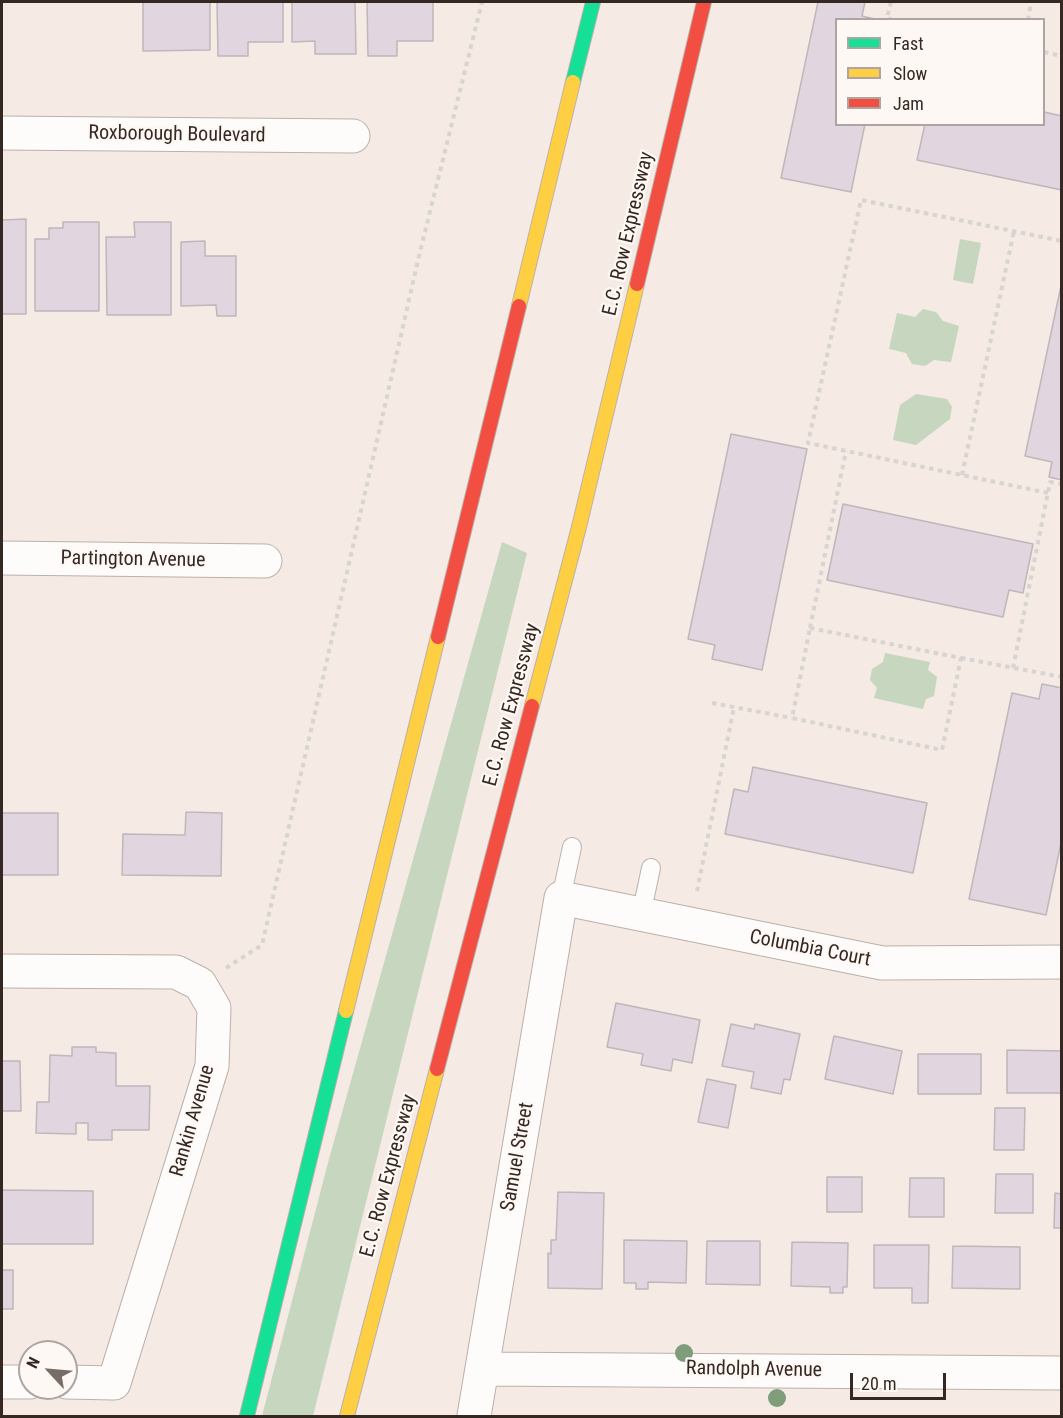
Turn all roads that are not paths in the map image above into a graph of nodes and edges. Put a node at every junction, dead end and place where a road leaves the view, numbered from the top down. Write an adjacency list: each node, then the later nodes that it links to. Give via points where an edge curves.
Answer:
1 (593, 2): 18 (highway)
2 (704, 2): 19 (highway, E.C. Row Expressway, via 579,527)
3 (2, 133): 4 (street, Roxborough Boulevard)
4 (352, 136)
5 (2, 558): 6 (street, Partington Avenue)
6 (265, 561)
7 (572, 847): 9 (lane)
8 (651, 868): 10 (lane)
9 (561, 898): 10 (street, Columbia Court); 13 (street, Samuel Street)
10 (641, 915): 11 (street, Columbia Court, via 882,963)
11 (1062, 962)
12 (2, 970): 17 (street, Rankin Avenue, via 176,972 200,984 214,1008 212,1066 114,1383)
13 (482, 1369): 14 (street, Randolph Avenue); 20 (street, Samuel Street)
14 (1062, 1373)
15 (2, 1382): 16 (street)
16 (18, 1382)
17 (78, 1382)
18 (247, 1416)
19 (347, 1416)
20 (474, 1416)

